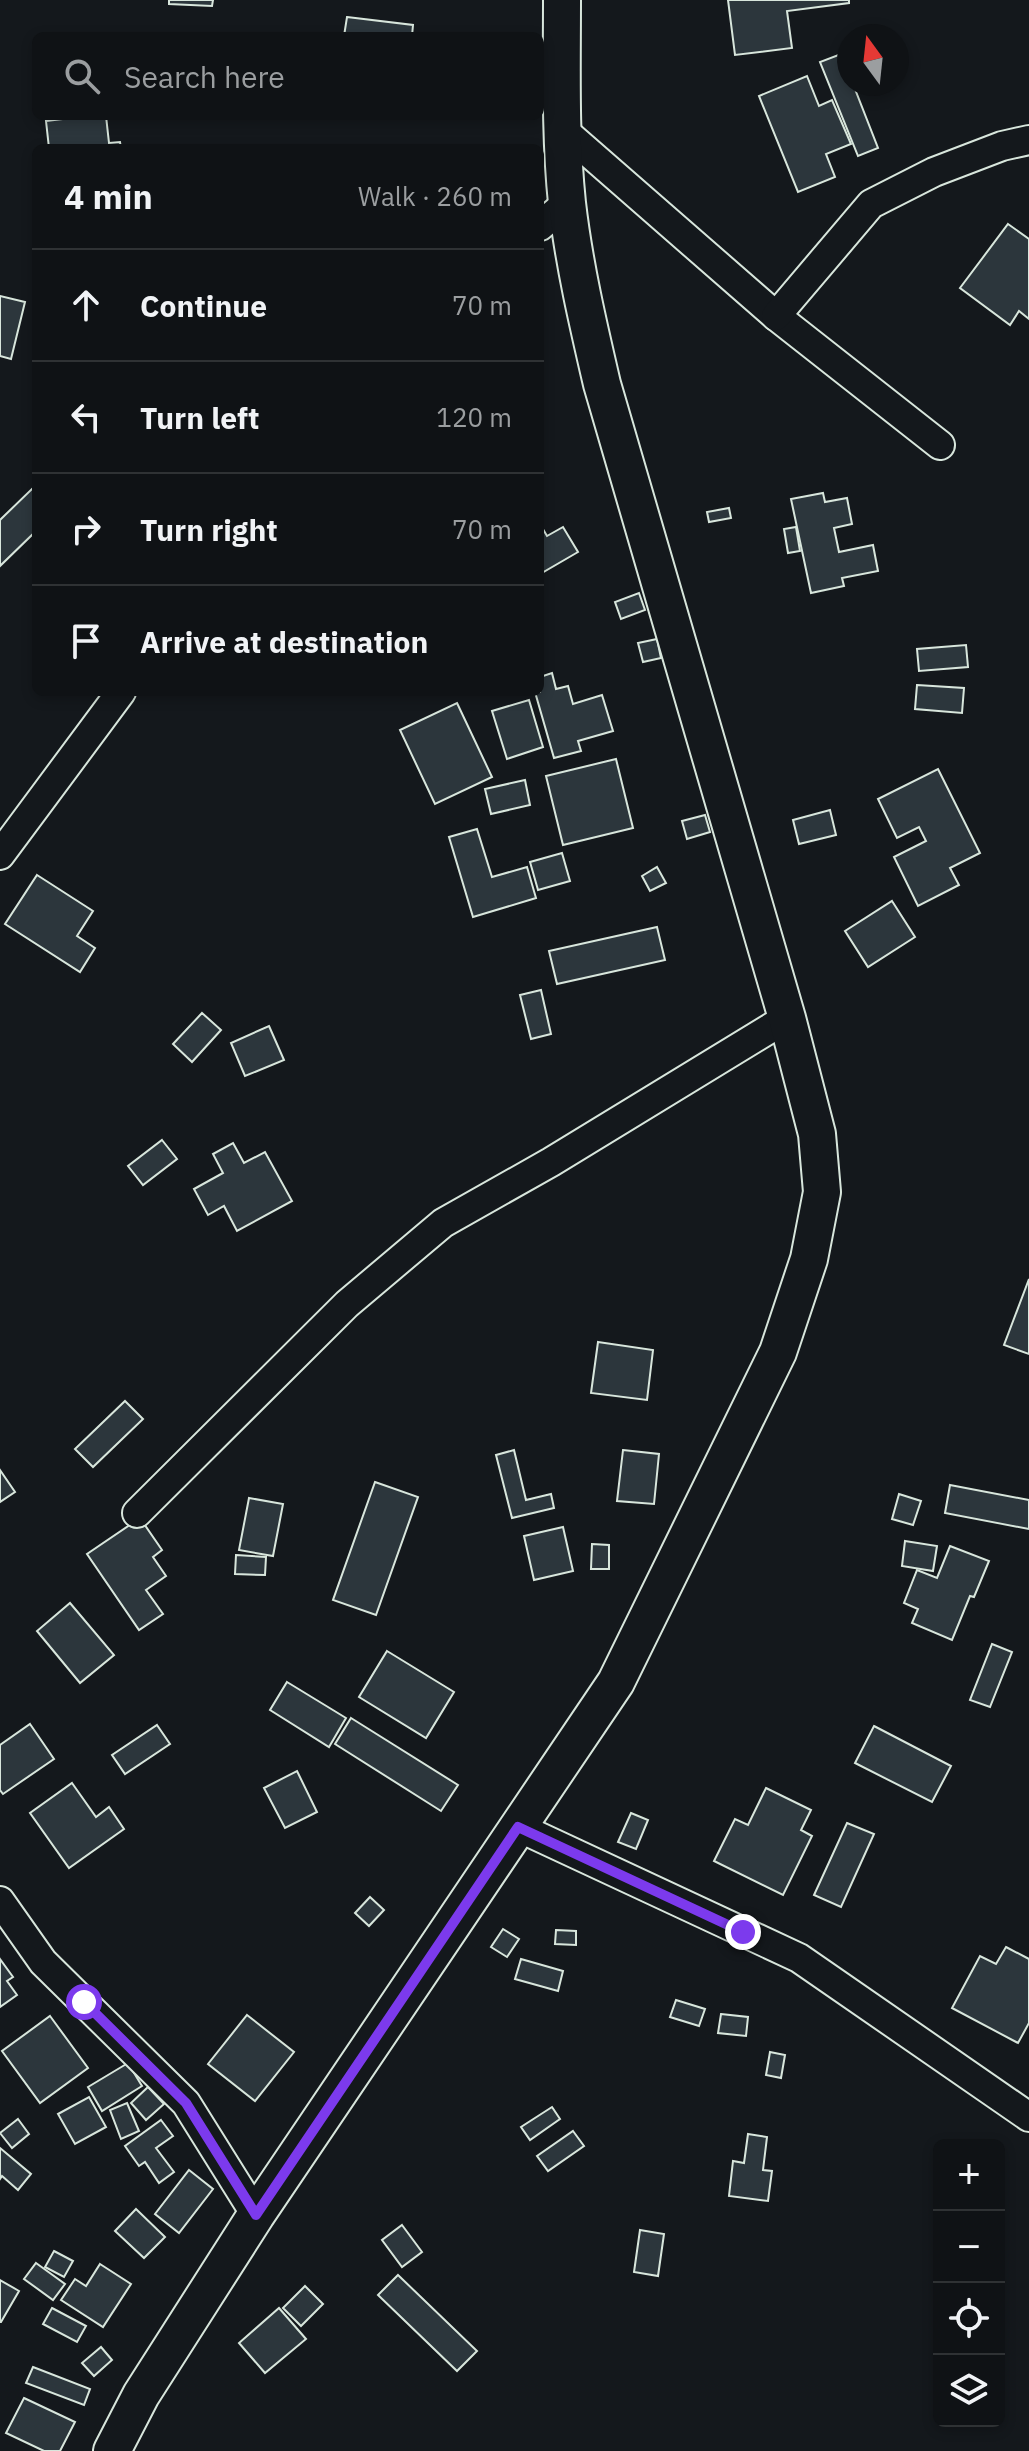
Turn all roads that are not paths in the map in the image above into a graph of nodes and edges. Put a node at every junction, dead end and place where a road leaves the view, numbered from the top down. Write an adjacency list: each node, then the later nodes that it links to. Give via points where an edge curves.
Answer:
1 (562, 0): 2 (main road)
2 (563, 130): 4 (main road); 6 (street)
3 (1029, 140): 6 (street, via 934,172 871,204)
4 (567, 203): 5 (street); 10 (main road, via 602,384)
5 (544, 223)
6 (776, 316): 7 (street)
7 (940, 445)
8 (118, 696): 9 (street)
9 (0, 855)
10 (787, 1018): 11 (street, via 443,1223 347,1304); 12 (main road, via 817,1134 822,1192 809,1259 778,1352 616,1682)
11 (137, 1513)
12 (518, 1827): 14 (street, via 799,1958); 15 (main road)
13 (0, 1901): 15 (street, via 43,1962 186,2103)
14 (1029, 2117)
15 (256, 2215): 16 (main road, via 141,2395)
16 (112, 2451)

